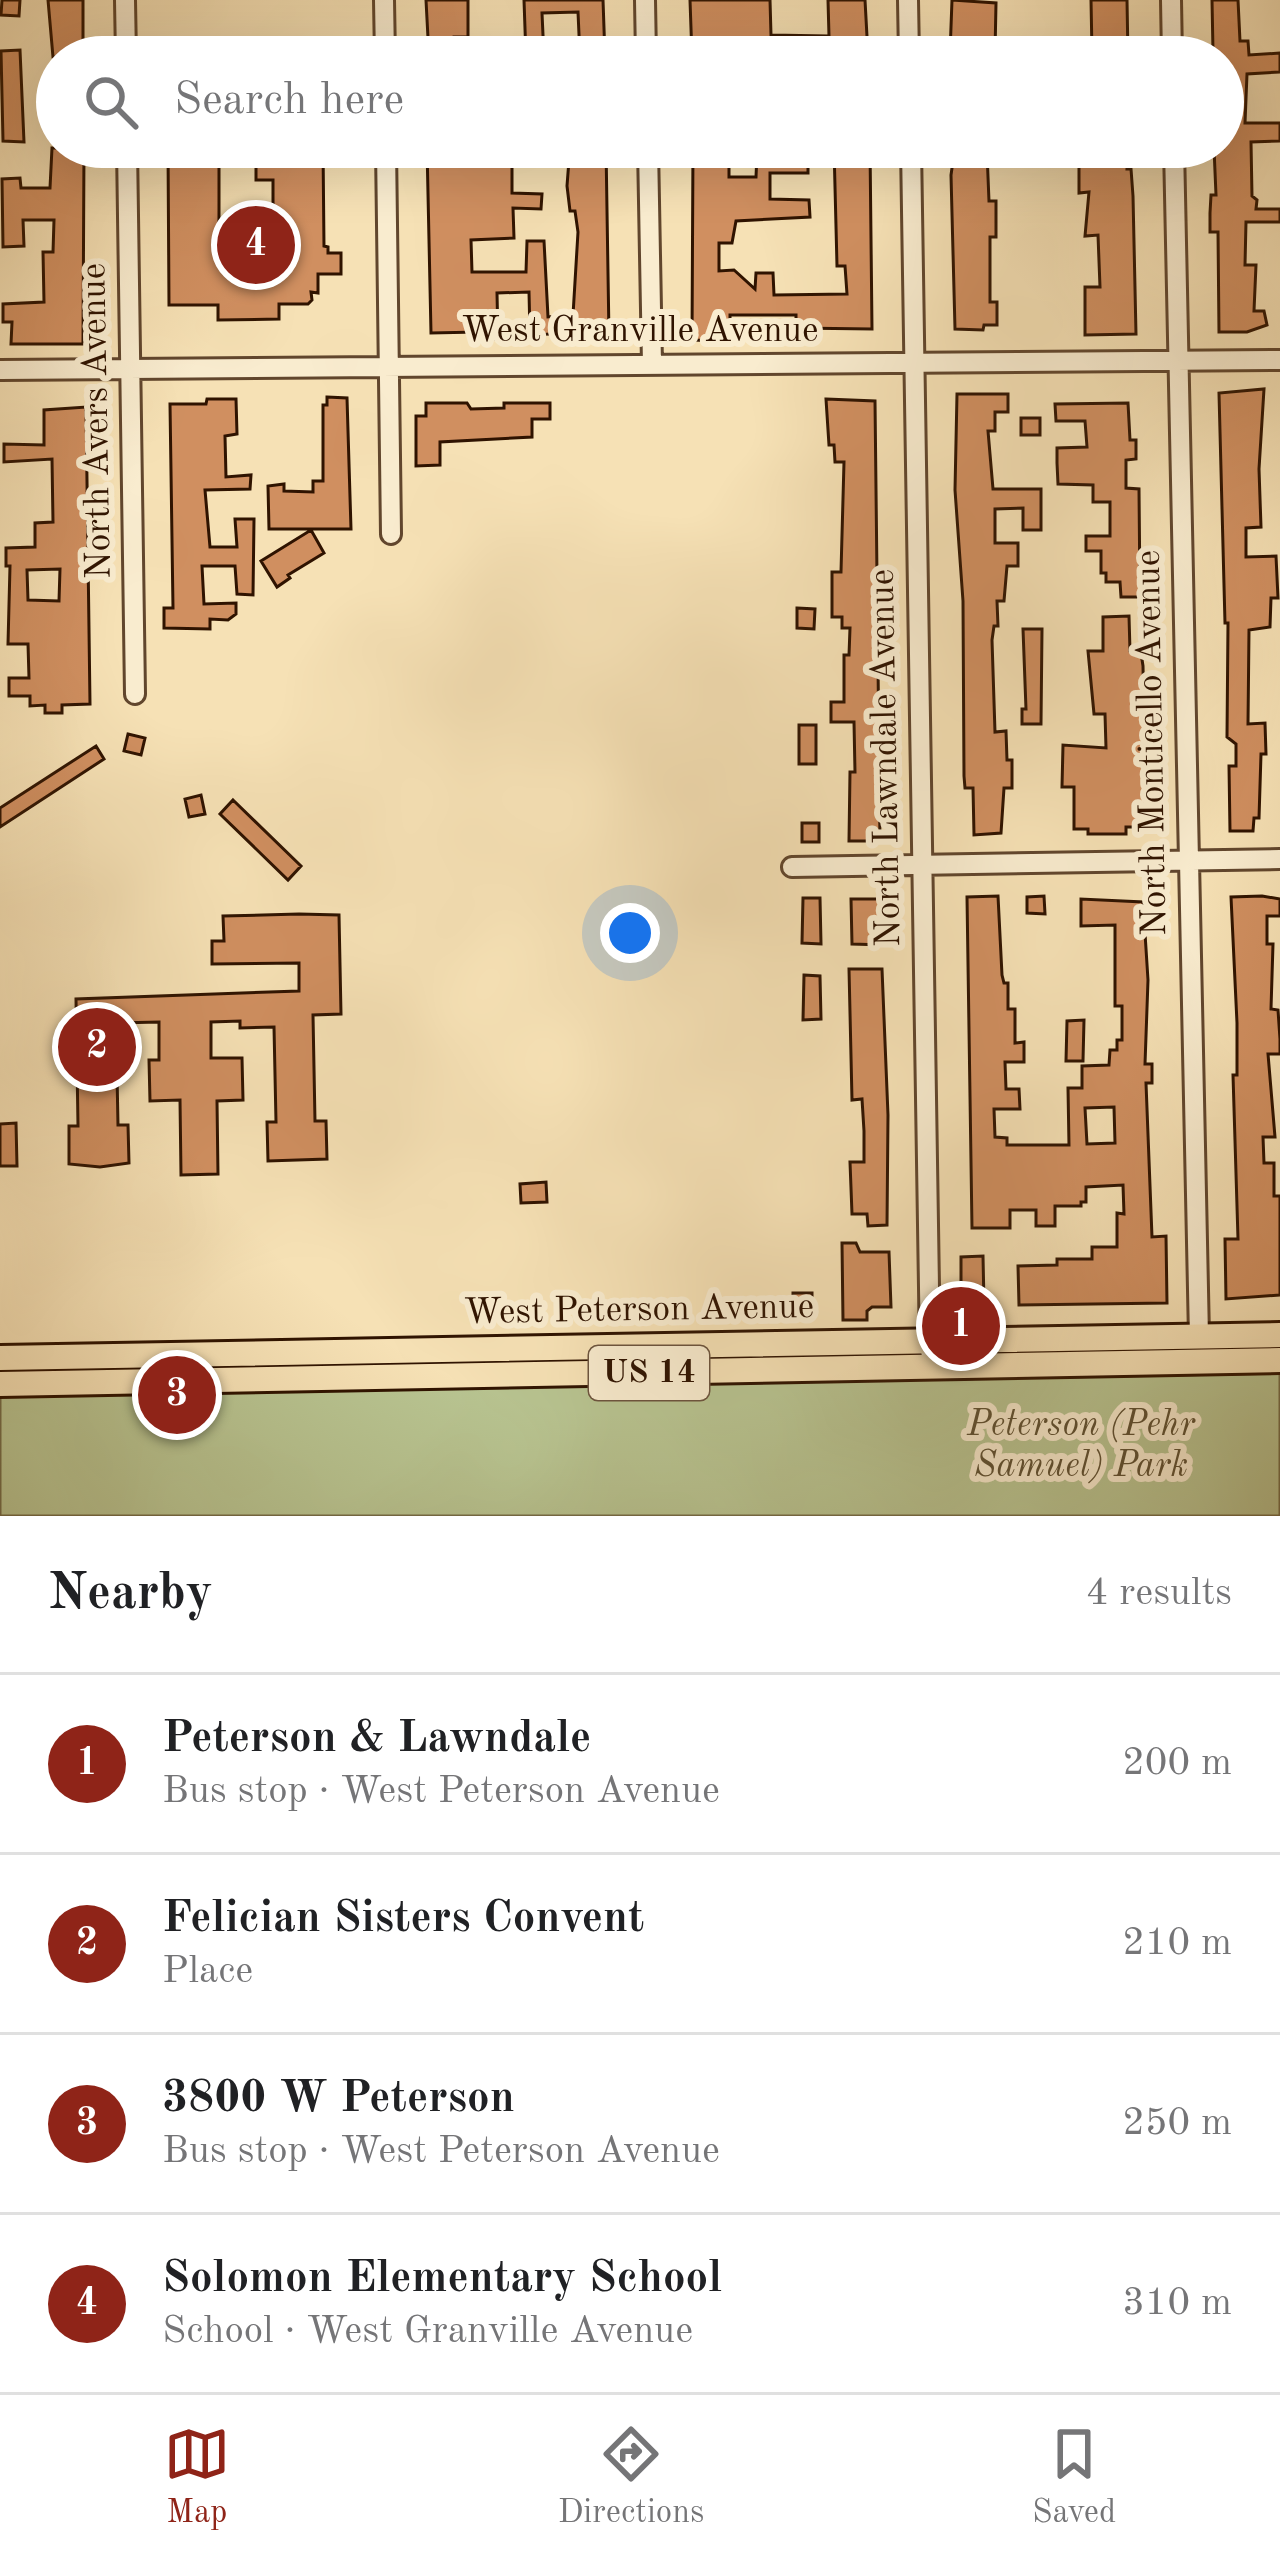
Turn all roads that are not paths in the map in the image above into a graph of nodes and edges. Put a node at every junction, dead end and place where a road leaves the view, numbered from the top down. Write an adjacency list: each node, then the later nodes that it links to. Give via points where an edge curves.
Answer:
1 (125, 0): 6 (street)
2 (384, 0): 7 (street)
3 (645, 0): 8 (street)
4 (908, 0): 9 (street)
5 (1171, 0): 10 (street)
6 (126, 36)
7 (385, 36)
8 (646, 36)
9 (909, 36)
10 (1172, 36)
11 (128, 168): 21 (street, North Avers Avenue)
12 (386, 168): 20 (street)
13 (648, 168): 19 (street)
14 (910, 168): 18 (street, North Lawndale Avenue)
15 (1174, 168): 17 (street, North Monticello Avenue)
16 (1280, 360): 17 (street, West Granville Avenue)
17 (1178, 361): 18 (street, West Granville Avenue); 26 (street, North Monticello Avenue)
18 (914, 363): 19 (street, West Granville Avenue); 27 (street, North Lawndale Avenue)
19 (652, 364): 20 (street, West Granville Avenue)
20 (390, 367): 21 (street, West Granville Avenue); 23 (street)
21 (130, 368): 22 (street, West Granville Avenue); 24 (street, North Avers Avenue)
22 (0, 370)
23 (391, 534)
24 (135, 694)
25 (1280, 859): 26 (street)
26 (1189, 861): 27 (street); 30 (street, North Monticello Avenue)
27 (922, 865): 28 (street); 31 (street, North Lawndale Avenue)
28 (792, 867)
29 (1280, 1335): 30 (main road, West Peterson Avenue / US 14)
30 (1199, 1337): 31 (main road, West Peterson Avenue / US 14)
31 (930, 1355): 32 (main road, West Peterson Avenue / US 14); 33 (main road, West Peterson Avenue / US 14); 34 (main road, West Peterson Avenue / US 14)
32 (0, 1358)
33 (1280, 1360)
34 (0, 1384)

